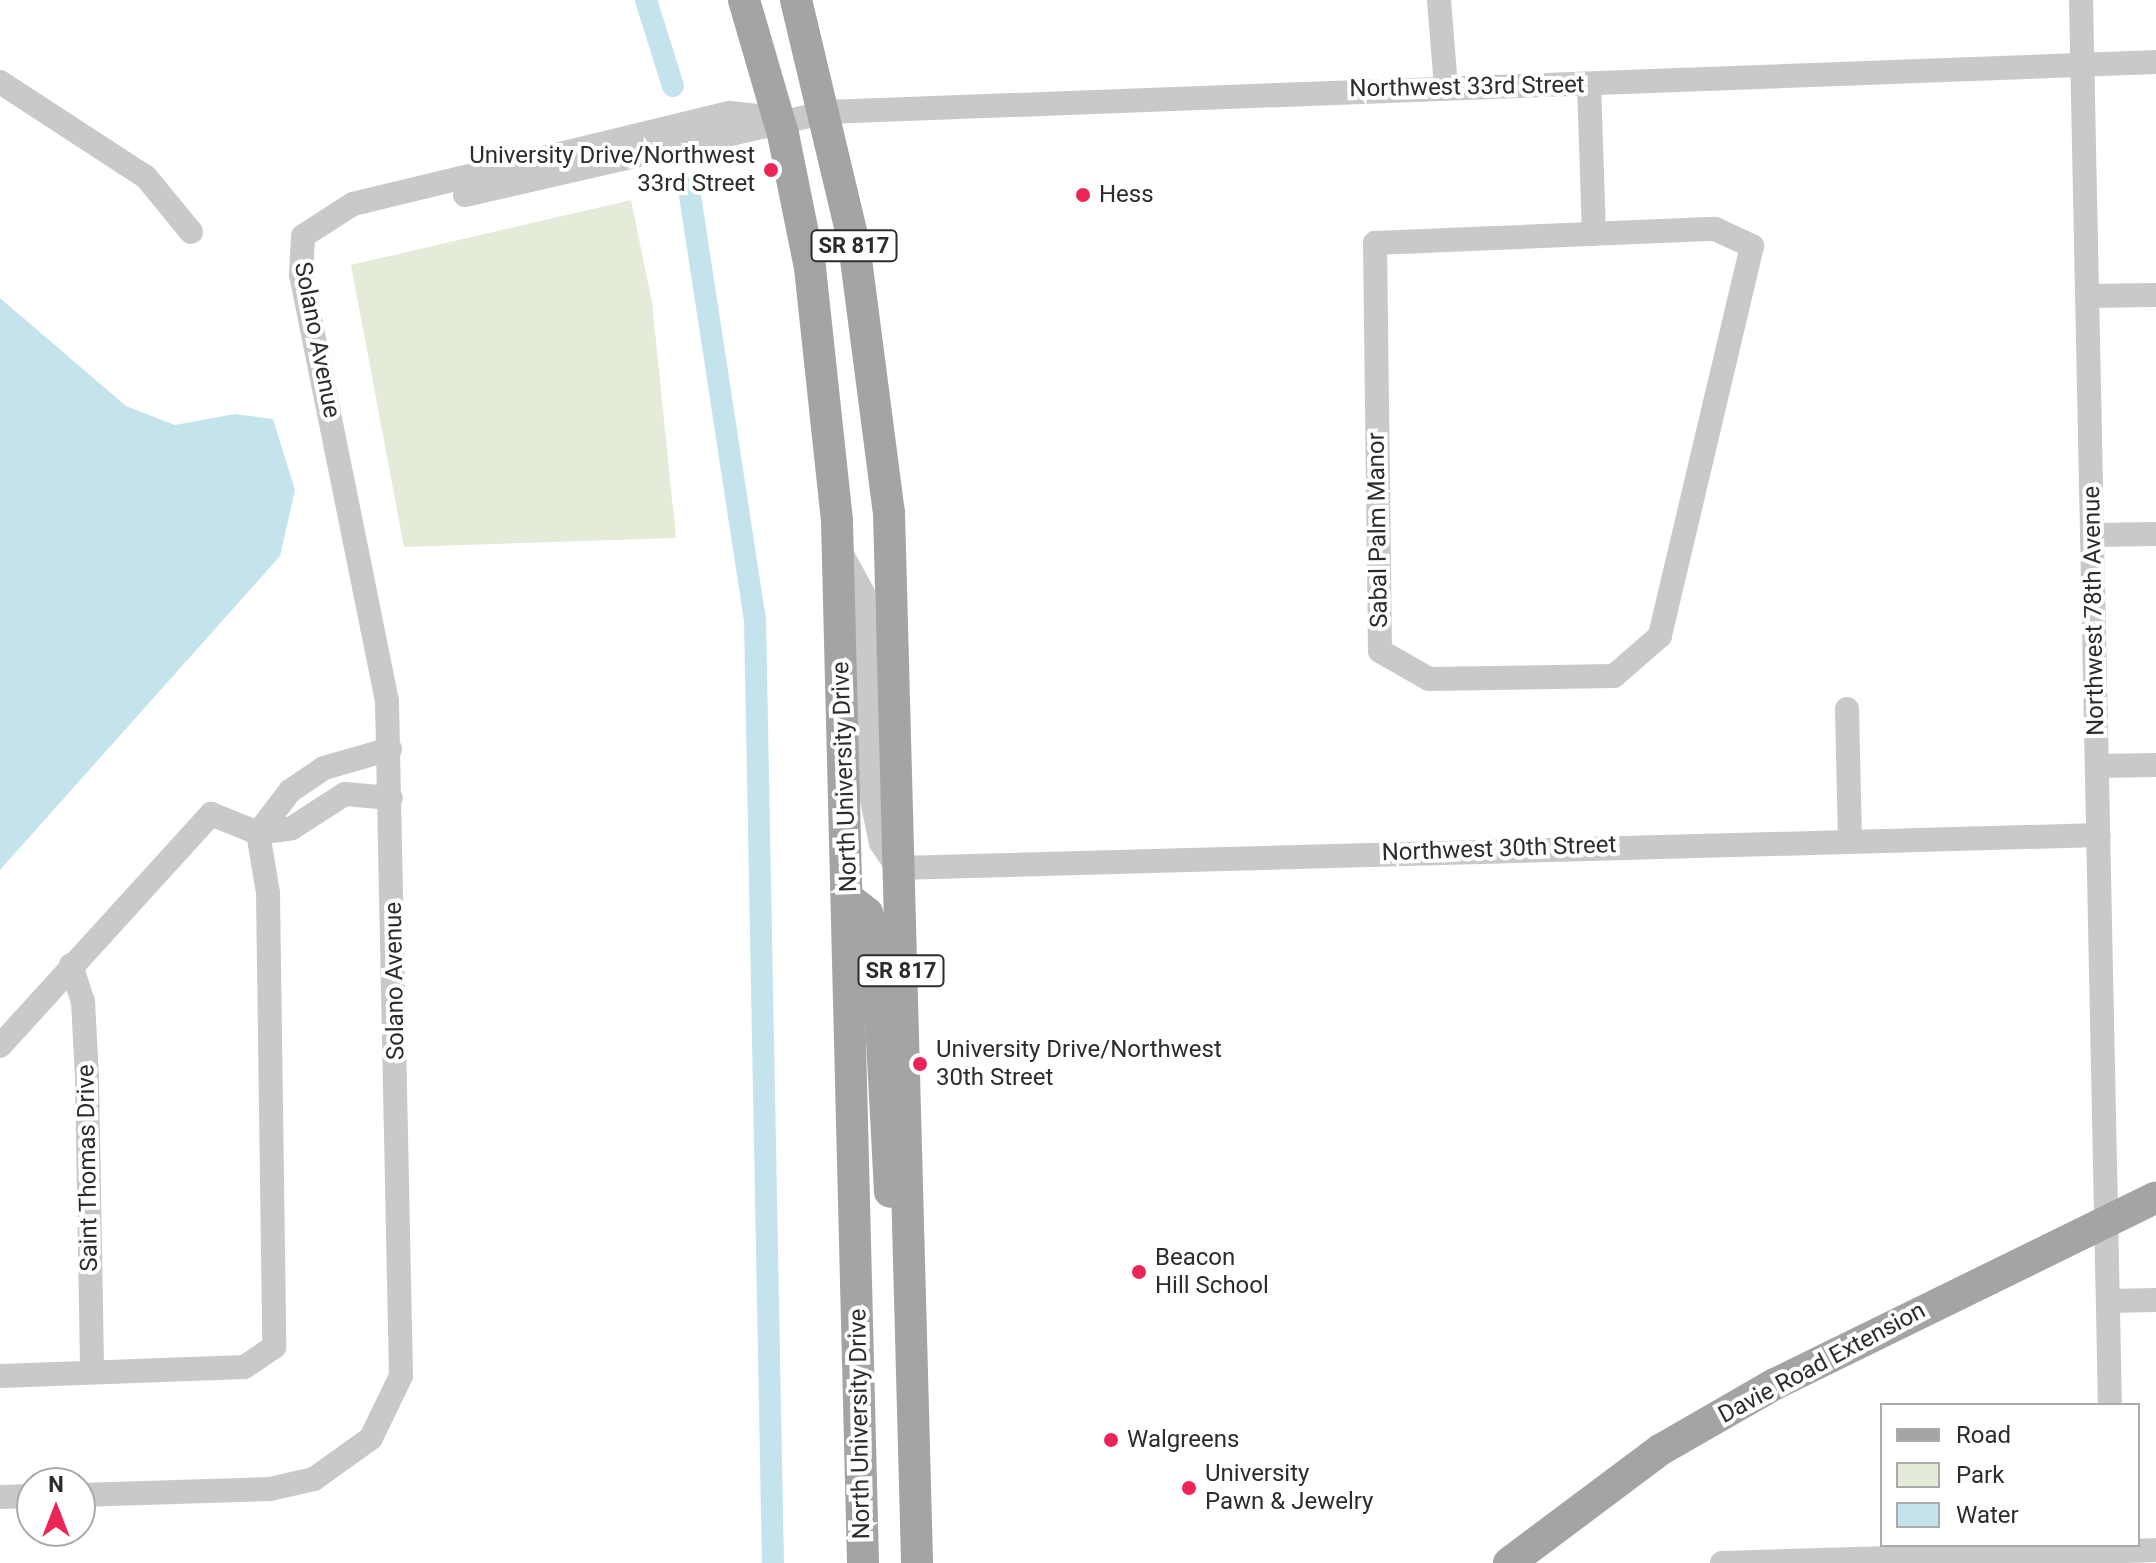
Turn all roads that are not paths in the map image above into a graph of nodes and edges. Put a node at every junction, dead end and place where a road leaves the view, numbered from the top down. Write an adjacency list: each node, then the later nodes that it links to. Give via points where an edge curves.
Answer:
1 (744, 0): 11 (main road, North University Drive / SR 817)
2 (796, 0): 10 (main road, North University Drive / SR 817)
3 (1439, 0): 9 (street)
4 (2081, 0): 6 (street, Northwest 78th Avenue)
5 (2156, 62): 6 (street, Northwest 33rd Street)
6 (2082, 65): 8 (street, Northwest 33rd Street); 15 (street, Northwest 78th Avenue)
7 (0, 82): 12 (street, via 146,177)
8 (1589, 84): 9 (street, Northwest 33rd Street); 13 (street)
9 (1446, 87): 10 (street, Northwest 33rd Street)
10 (827, 112): 11 (street, Northwest 33rd Street); 29 (main road, North University Drive / SR 817, via 882,439)
11 (778, 118): 18 (main road, North University Drive / SR 817, via 825,375); 20 (street, Solano Avenue, via 730,113 353,204 313,224 303,236 301,275 353,515)
12 (191, 232)
13 (1594, 234): 13 (street, Sabal Palm Manor, via 1715,229 1752,246 1660,636 1614,676 1429,679 1380,651 1375,243)
14 (2156, 295): 15 (street)
15 (2087, 296): 17 (street, Northwest 78th Avenue)
16 (2156, 534): 17 (street)
17 (2093, 535): 22 (street, Northwest 78th Avenue)
18 (838, 546): 29 (street, via 863,593 870,791 881,843); 30 (main road, North University Drive / SR 817)
19 (1847, 709): 28 (street)
20 (390, 749): 23 (street); 24 (street, Solano Avenue)
21 (2156, 765): 22 (street)
22 (2098, 766): 27 (street, Northwest 78th Avenue)
23 (309, 777): 25 (street); 26 (street)
24 (391, 798): 25 (street, via 363,791); 41 (street, Solano Avenue, via 402,1343 401,1376 384,1421 339,1467 292,1486)
25 (330, 805): 26 (street, via 292,828)
26 (258, 833): 31 (street, via 211,814); 38 (street, via 268,893 274,1347 244,1367)
27 (2099, 835): 28 (street, Northwest 30th Street); 34 (street, Northwest 78th Avenue)
28 (1850, 838): 29 (street, Northwest 30th Street)
29 (898, 868): 35 (main road, North University Drive / SR 817)
30 (848, 898): 35 (main road, via 867,913 877,944 883,1149 891,1199); 44 (main road, North University Drive / SR 817)
31 (71, 965): 32 (street); 38 (street, Saint Thomas Drive, via 83,1001 87,1078)
32 (0, 1046)
33 (2156, 1197): 34 (main road, Davie Road Extension)
34 (2106, 1221): 37 (street, Northwest 78th Avenue); 46 (main road, Davie Road Extension, via 1775,1384 1660,1450)
35 (908, 1234): 45 (main road, North University Drive / SR 817)
36 (2156, 1300): 37 (street)
37 (2108, 1301): 40 (street)
38 (92, 1372): 39 (street)
39 (0, 1376)
40 (2110, 1403)
41 (96, 1494)
42 (2156, 1550): 43 (street)
43 (2113, 1553): 47 (street)
44 (863, 1563)
45 (917, 1563)
46 (1509, 1563)
47 (1722, 1563)

